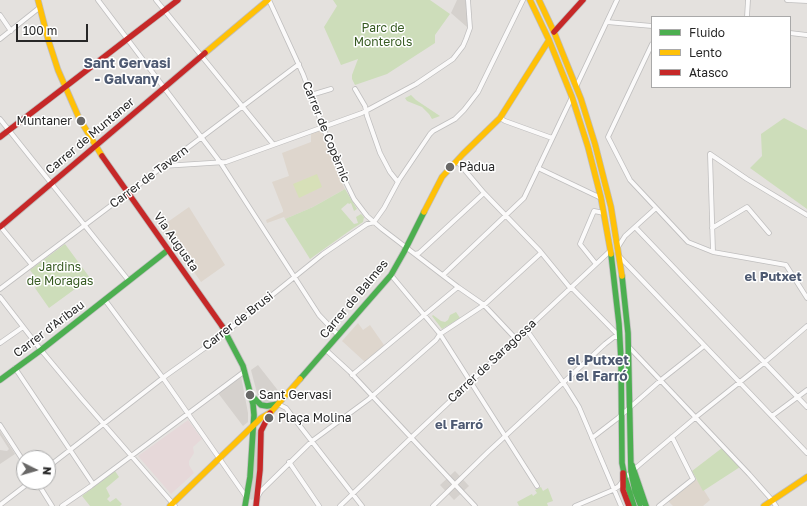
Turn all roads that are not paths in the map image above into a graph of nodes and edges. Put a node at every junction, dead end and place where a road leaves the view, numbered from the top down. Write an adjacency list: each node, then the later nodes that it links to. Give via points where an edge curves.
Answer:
1 (38, 0): 15 (main road, Via Augusta)
2 (98, 0): 25 (street)
3 (156, 0): 16 (street)
4 (178, 0): 16 (main road)
5 (268, 0): 29 (main road, Carrer de Muntaner); 30 (street, Carrer de Copèrnic)
6 (468, 0): 39 (street, via 470,28 453,59 416,84)
7 (523, 0): 53 (street, via 478,92 455,119 433,131)
8 (530, 0): 27 (main road)
9 (583, 0): 22 (main road)
10 (617, 0): 19 (street)
11 (748, 0): 18 (street)
12 (787, 0): 13 (street)
13 (807, 1)
14 (541, 2): 22 (main road)
15 (39, 8): 21 (street); 31 (main road, Via Augusta)
16 (164, 11): 25 (main road); 29 (street)
17 (0, 15): 21 (street)
18 (747, 16)
19 (607, 22): 20 (street); 33 (street)
20 (651, 26)
21 (11, 31): 26 (street)
22 (554, 32): 27 (main road, Carrer de Balmes); 33 (main road)
23 (791, 33): 24 (street)
24 (807, 35)
25 (127, 38): 31 (main road); 32 (street)
26 (0, 39)
27 (548, 40): 37 (main road); 40 (main road, Carrer de Balmes)
28 (651, 46): 58 (street, via 608,136 630,180)
29 (201, 56): 32 (main road, Carrer de Muntaner); 38 (street)
30 (299, 64): 36 (street, Carrer de Copèrnic); 38 (street, Carrer de Tavern)
31 (65, 87): 43 (main road); 48 (main road, Via Augusta)
32 (164, 87): 45 (street); 48 (main road, Carrer de Muntaner)
33 (576, 87): 37 (main road); 68 (main road, via 601,165)
34 (331, 88): 36 (street)
35 (355, 89): 39 (street)
36 (312, 95): 42 (street, Carrer de Copèrnic)
37 (572, 97): 46 (street); 57 (main road)
38 (242, 106): 45 (street, Carrer de Tavern); 47 (street)
39 (366, 111): 42 (street); 53 (street, via 380,153)
40 (500, 118): 46 (street); 49 (main road, Carrer de Balmes)
41 (0, 119): 43 (street)
42 (323, 126): 47 (street); 62 (street, Carrer de Copèrnic, via 354,199)
43 (9, 130): 44 (main road); 54 (street)
44 (0, 137)
45 (202, 138): 50 (street); 51 (street, Carrer de Tavern)
46 (552, 138): 52 (street)
47 (273, 144): 50 (street)
48 (95, 146): 54 (main road, Carrer de Muntaner); 55 (main road, Via Augusta)
49 (457, 161): 56 (street); 69 (main road, Carrer de Balmes, via 442,177 433,192)
50 (220, 162): 51 (street); 80 (street)
51 (163, 166): 55 (street, Carrer de Tavern)
52 (538, 168): 57 (street); 60 (street, via 524,198)
53 (398, 182): 62 (street)
54 (50, 184): 63 (street); 64 (main road, Carrer de Muntaner)
55 (127, 193): 63 (street, Carrer de Tavern); 70 (main road, Via Augusta)
56 (484, 193): 60 (street); 74 (street)
57 (601, 198): 59 (main road)
58 (656, 208): 65 (street); 72 (street, via 688,242)
59 (604, 212): 71 (main road); 76 (street, via 594,210 580,244)
60 (506, 215): 73 (street); 79 (street)
61 (807, 215): 66 (street, via 710,154)
62 (374, 222): 69 (street, Carrer de Copèrnic); 80 (street, Carrer de Brusi, via 331,248)
63 (84, 225): 77 (street, Carrer de Tavern); 81 (street)
64 (0, 226): 77 (street)
65 (636, 228): 68 (street, via 625,236); 103 (street)
66 (712, 228): 67 (street, via 747,207); 72 (street)
67 (769, 233)
68 (618, 247): 75 (main road)
69 (406, 248): 74 (street, Carrer de Copèrnic); 78 (main road, Carrer de Balmes)
70 (168, 250): 81 (main road, Carrer d'Aribau); 93 (main road, Via Augusta)
71 (610, 251): 76 (street, Carrer de Saragossa); 96 (main road)
72 (713, 252): 86 (street, via 786,265)
73 (541, 253): 83 (street); 88 (street)
74 (415, 254): 79 (street, Carrer de Copèrnic)
75 (619, 257): 99 (street); 100 (main road, via 625,296)
76 (596, 264): 83 (street, Carrer de Saragossa)
77 (32, 265): 84 (street, Carrer de Tavern)
78 (391, 275): 89 (street); 95 (main road, Carrer de Balmes)
79 (443, 275): 82 (street, Carrer de Copèrnic)
80 (296, 277): 93 (street, Carrer de Brusi); 95 (street, via 319,315)
81 (129, 281): 87 (main road, Carrer d'Aribau)
82 (458, 287): 88 (street, Carrer de Copèrnic); 89 (street)
83 (571, 288): 92 (street, Carrer de Saragossa); 96 (street)
84 (0, 289)
85 (0, 297): 91 (street)
86 (807, 298)
87 (105, 300): 101 (main road, Carrer d'Aribau); 107 (street)
88 (484, 305): 94 (street); 97 (street, Carrer de Copèrnic)
89 (425, 315): 94 (street); 106 (street)
90 (807, 326): 103 (street)
91 (23, 327): 98 (street); 101 (street)
92 (526, 329): 97 (street, Carrer de Saragossa); 112 (street)
93 (225, 332): 105 (main road, Via Augusta); 107 (street, Carrer de Brusi)
94 (440, 334): 110 (street); 115 (street)
95 (338, 335): 102 (main road, Carrer de Balmes)
96 (620, 337): 100 (main road); 112 (street, via 614,337); 121 (main road)
97 (516, 339): 110 (street, Carrer de Saragossa)
98 (0, 343)
99 (704, 346): 109 (street); 111 (street)
100 (628, 347): 109 (street); 118 (main road)
101 (41, 350): 104 (main road, Carrer d'Aribau); 125 (street)
102 (326, 350): 106 (street); 117 (main road, Carrer de Balmes)
103 (765, 362): 111 (street); 116 (street)
104 (15, 368): 108 (main road, Carrer d'Aribau); 133 (street)
105 (245, 371): 114 (main road, Via Augusta); 122 (street)
106 (352, 375): 115 (street)
107 (163, 378): 122 (street); 125 (street, Carrer de Brusi)
108 (0, 380)
109 (660, 380): 118 (street); 124 (street)
110 (470, 382): 128 (street); 129 (street, Carrer de Saragossa)
111 (740, 382): 123 (street); 124 (street)
112 (562, 383): 128 (street); 130 (street, via 578,407)
113 (807, 390): 116 (street)
114 (250, 394): 117 (main road, via 262,405); 126 (main road, Via Augusta, via 254,409)
115 (372, 396): 129 (street); 132 (street)
116 (798, 396): 119 (street); 123 (street)
117 (278, 404): 120 (main road, Carrer de Balmes); 132 (street, via 286,408)
118 (629, 407): 121 (street); 140 (main road)
119 (807, 407)
120 (270, 412): 126 (main road, Carrer de Balmes); 150 (main road, via 261,430)
121 (622, 413): 130 (street); 142 (main road)
122 (188, 414): 136 (street); 137 (street)
123 (772, 416): 135 (street)
124 (696, 417): 131 (street); 151 (street)
125 (104, 424): 133 (street, Carrer de Brusi); 136 (street)
126 (253, 426): 137 (main road, Carrer de Balmes); 152 (main road, Via Augusta)
127 (1, 427): 134 (street)
128 (505, 437): 144 (street); 145 (street)
129 (411, 438): 144 (street); 149 (street, Carrer de Saragossa)
130 (592, 438): 148 (street)
131 (672, 438): 140 (street); 167 (street, via 693,479)
132 (312, 441): 139 (street); 149 (street)
133 (70, 449): 138 (street, Carrer de Brusi); 143 (street)
134 (16, 450)
135 (807, 453)
136 (132, 456): 143 (street); 154 (street)
137 (220, 459): 152 (street); 154 (main road, Carrer de Balmes)
138 (56, 460)
139 (289, 462): 150 (street); 158 (street)
140 (632, 471): 142 (street); 155 (main road); 166 (main road)
141 (807, 476): 151 (main road)
142 (623, 480): 148 (street); 155 (main road); 165 (main road, via 623,490)
143 (94, 484): 157 (street)
144 (455, 485): 161 (street); 162 (street)
145 (537, 486)
146 (20, 490): 153 (street)
147 (42, 490): 156 (street)
148 (613, 490): 163 (street); 164 (street)
149 (353, 494): 159 (street, Carrer de Saragossa); 160 (street)
150 (257, 498): 152 (main road)
151 (772, 500): 168 (main road); 169 (street)
152 (250, 504)
153 (0, 505)
154 (172, 505)
155 (637, 505)
156 (52, 506)
157 (62, 506)
158 (319, 506)
159 (340, 506)
160 (362, 506)
161 (433, 506)
162 (475, 506)
163 (575, 506)
164 (621, 506)
165 (629, 506)
166 (646, 506)
167 (659, 506)
168 (764, 506)
169 (776, 506)

